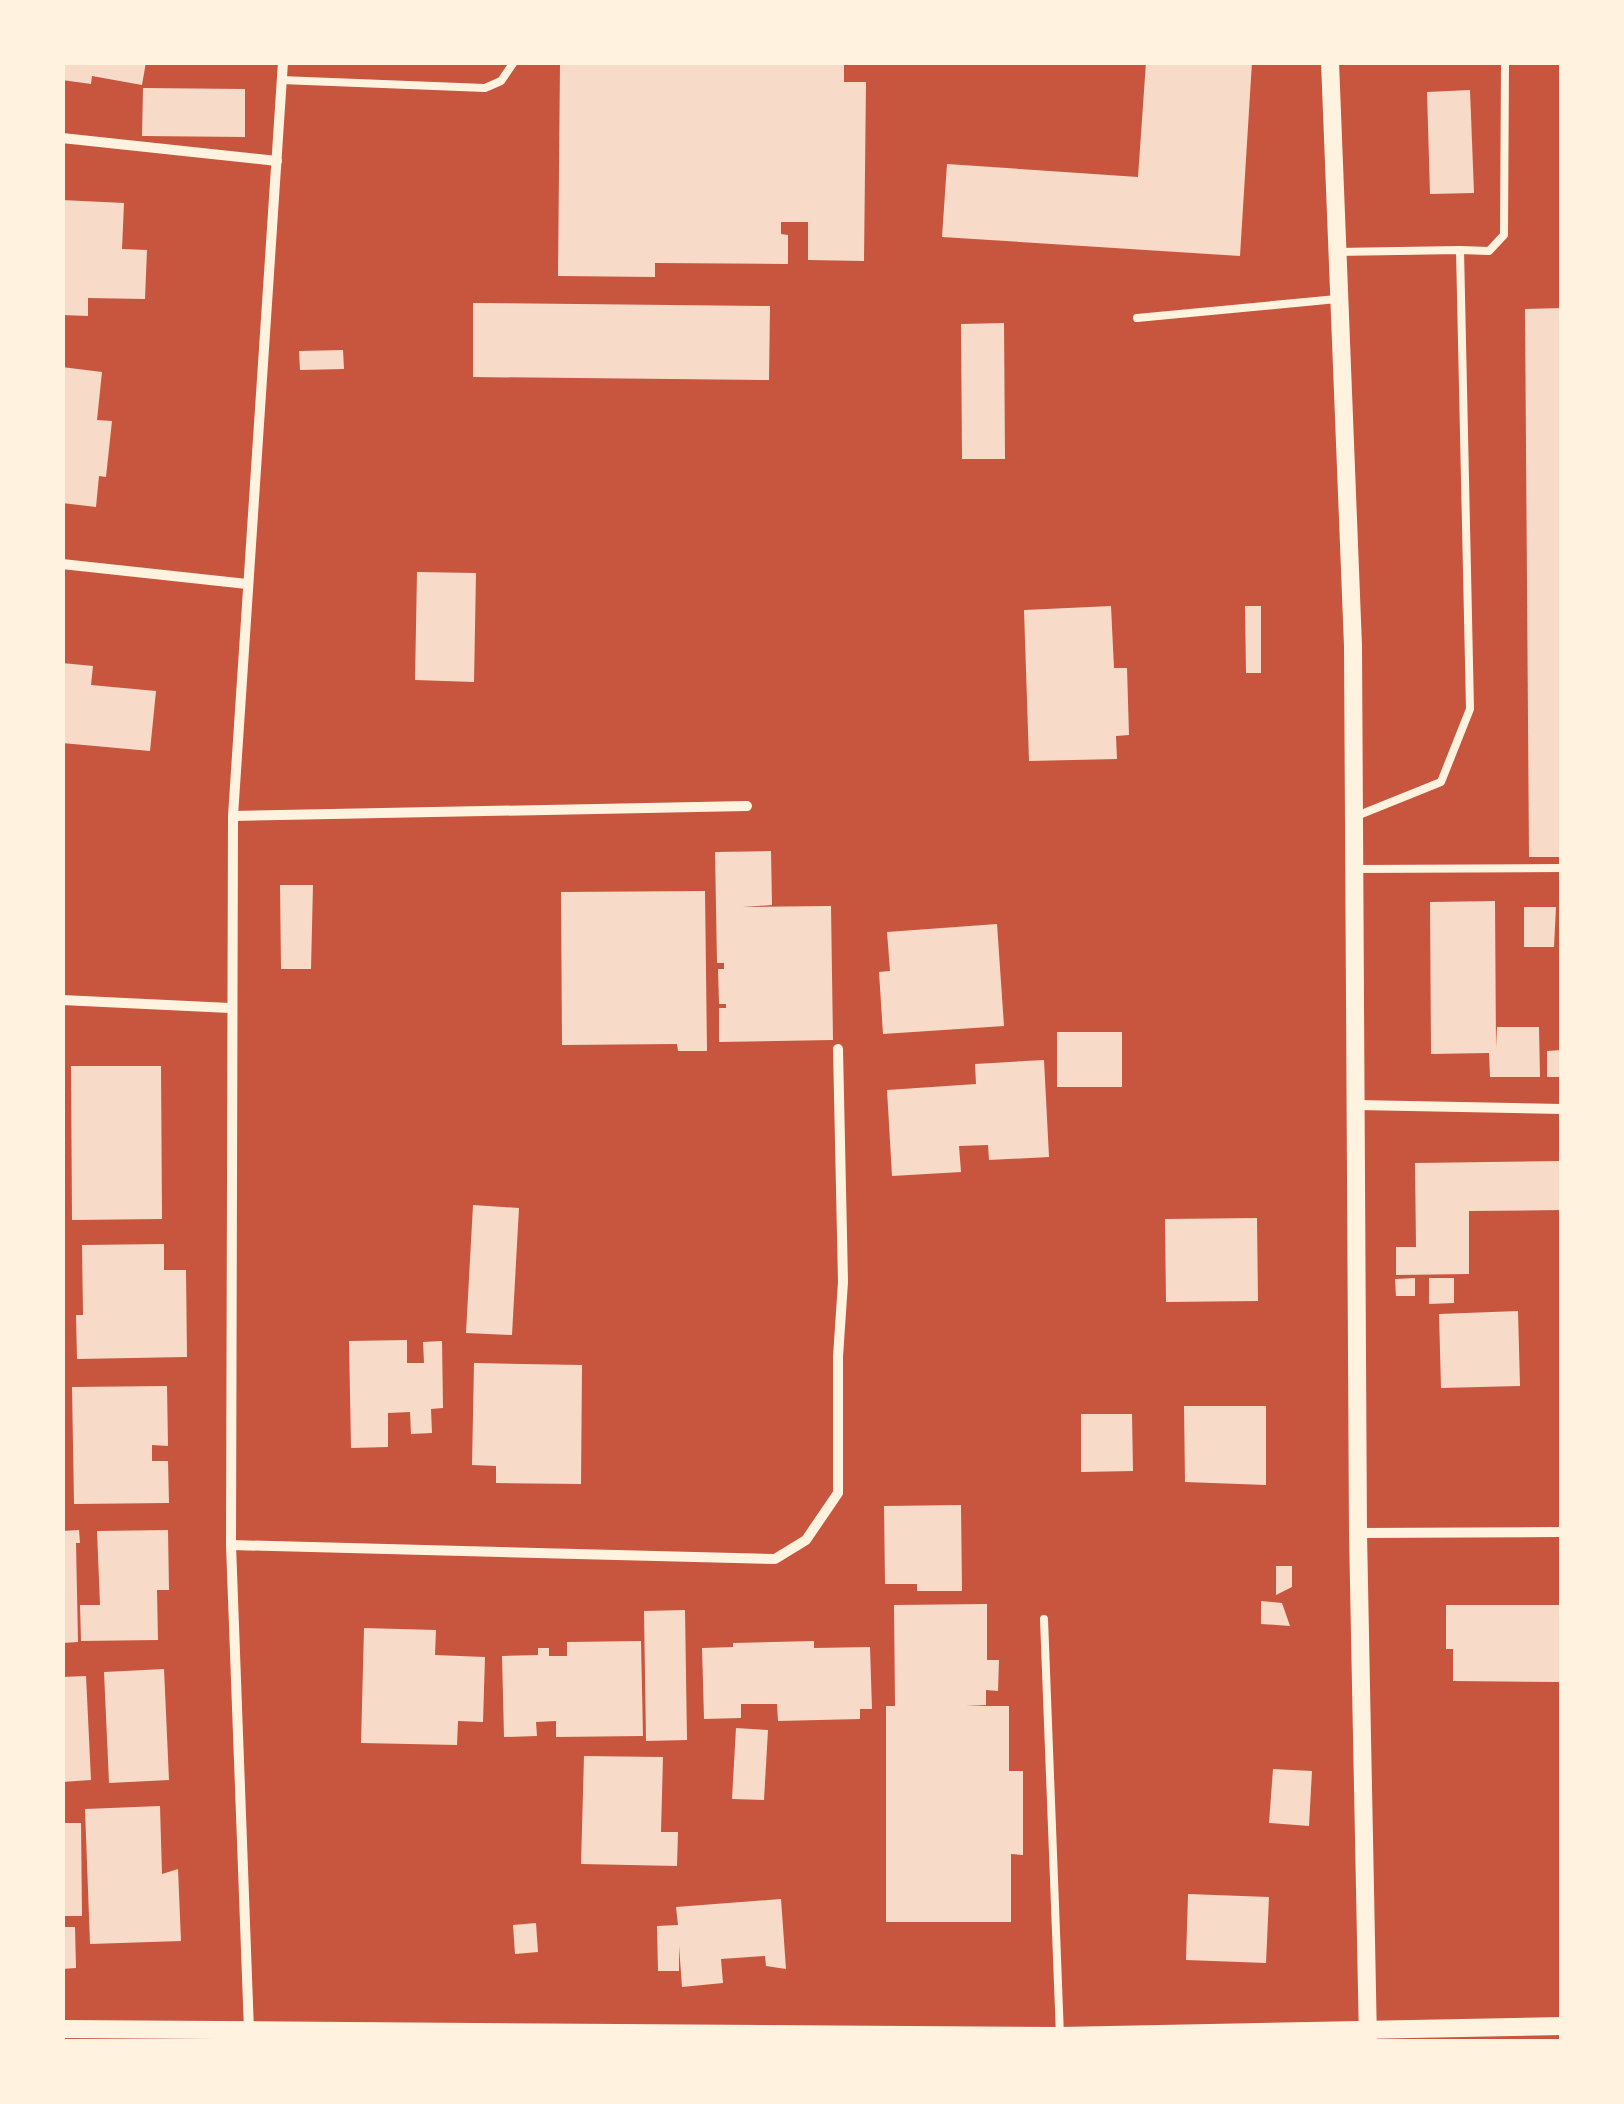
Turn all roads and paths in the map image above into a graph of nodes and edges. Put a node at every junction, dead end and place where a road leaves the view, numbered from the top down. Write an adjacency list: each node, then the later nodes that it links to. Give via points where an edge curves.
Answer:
1 (282, 62): 5 (street)
2 (514, 62): 5 (lane, via 485,88)
3 (1330, 62): 9 (street)
4 (1505, 62): 8 (lane, via 1504,235 1489,250)
5 (281, 80): 7 (street)
6 (62, 138): 7 (street)
7 (277, 161): 13 (street)
8 (1460, 250): 9 (lane); 16 (lane, via 1470,709 1442,782)
9 (1336, 252): 10 (street)
10 (1338, 298): 11 (lane); 16 (street)
11 (1137, 318)
12 (62, 564): 13 (street)
13 (247, 584): 15 (street)
14 (747, 806): 15 (street)
15 (233, 816): 20 (street)
16 (1354, 817): 18 (street)
17 (1562, 868): 18 (lane)
18 (1354, 869): 22 (street)
19 (62, 1000): 20 (street)
20 (230, 1008): 26 (street)
21 (838, 1048): 26 (street, via 838,1493 806,1540 776,1559)
22 (1357, 1105): 23 (street); 25 (street)
23 (1562, 1109)
24 (1562, 1532): 25 (street)
25 (1358, 1533): 31 (street)
26 (231, 1545): 30 (street)
27 (1044, 1619): 32 (lane)
28 (1562, 2026): 31 (street)
29 (62, 2029): 30 (street)
30 (250, 2032): 33 (street)
31 (1368, 2035): 32 (street)
32 (1060, 2036): 33 (street)
33 (888, 2038)

